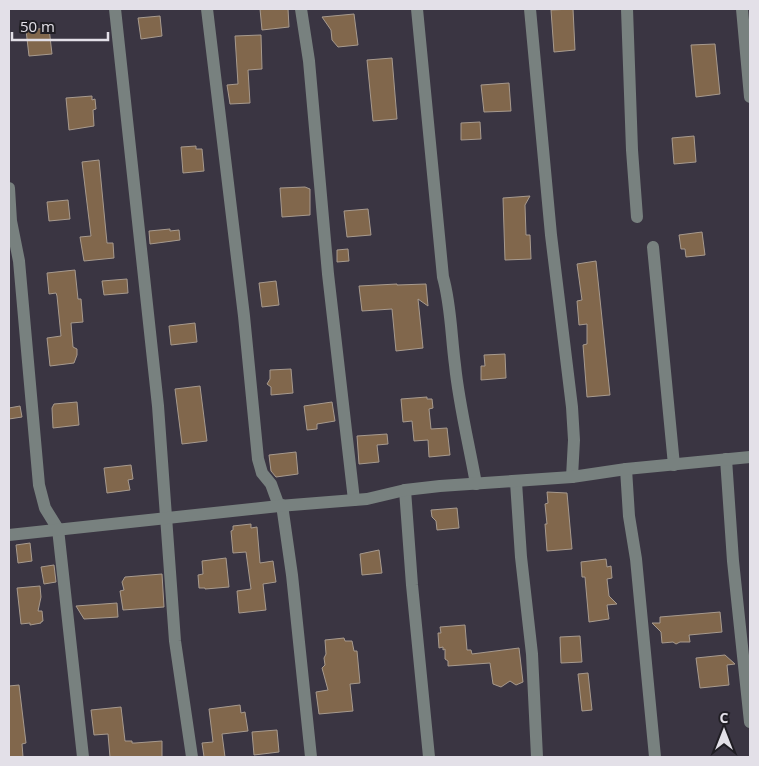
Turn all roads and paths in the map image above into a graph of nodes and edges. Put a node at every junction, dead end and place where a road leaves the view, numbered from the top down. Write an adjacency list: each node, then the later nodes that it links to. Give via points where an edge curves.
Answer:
1 (115, 9): 22 (street, via 158,406)
2 (207, 9): 21 (street, via 258,459 262,473)
3 (301, 9): 20 (street)
4 (417, 9): 18 (street, via 443,277)
5 (530, 9): 16 (street, via 551,235 572,407)
6 (627, 9): 10 (street)
7 (742, 9): 8 (street)
8 (750, 97)
9 (9, 188): 23 (street, via 11,221 19,259 39,485 45,508)
10 (638, 217)
11 (653, 246): 14 (street)
12 (750, 457): 13 (street)
13 (726, 459): 14 (street); 25 (street)
14 (674, 465): 15 (street)
15 (626, 469): 16 (street); 31 (street)
16 (572, 477): 17 (street)
17 (516, 482): 18 (street); 30 (street, via 532,654)
18 (476, 484): 19 (street)
19 (405, 490): 20 (street); 29 (street)
20 (354, 500): 21 (street)
21 (281, 506): 22 (street); 28 (street, via 292,574)
22 (165, 518): 23 (street); 27 (street, via 175,641)
23 (58, 529): 24 (street); 26 (street)
24 (9, 535)
25 (750, 722)
26 (83, 757)
27 (192, 757)
28 (311, 757)
29 (429, 757)
30 (537, 757)
31 (655, 757)

